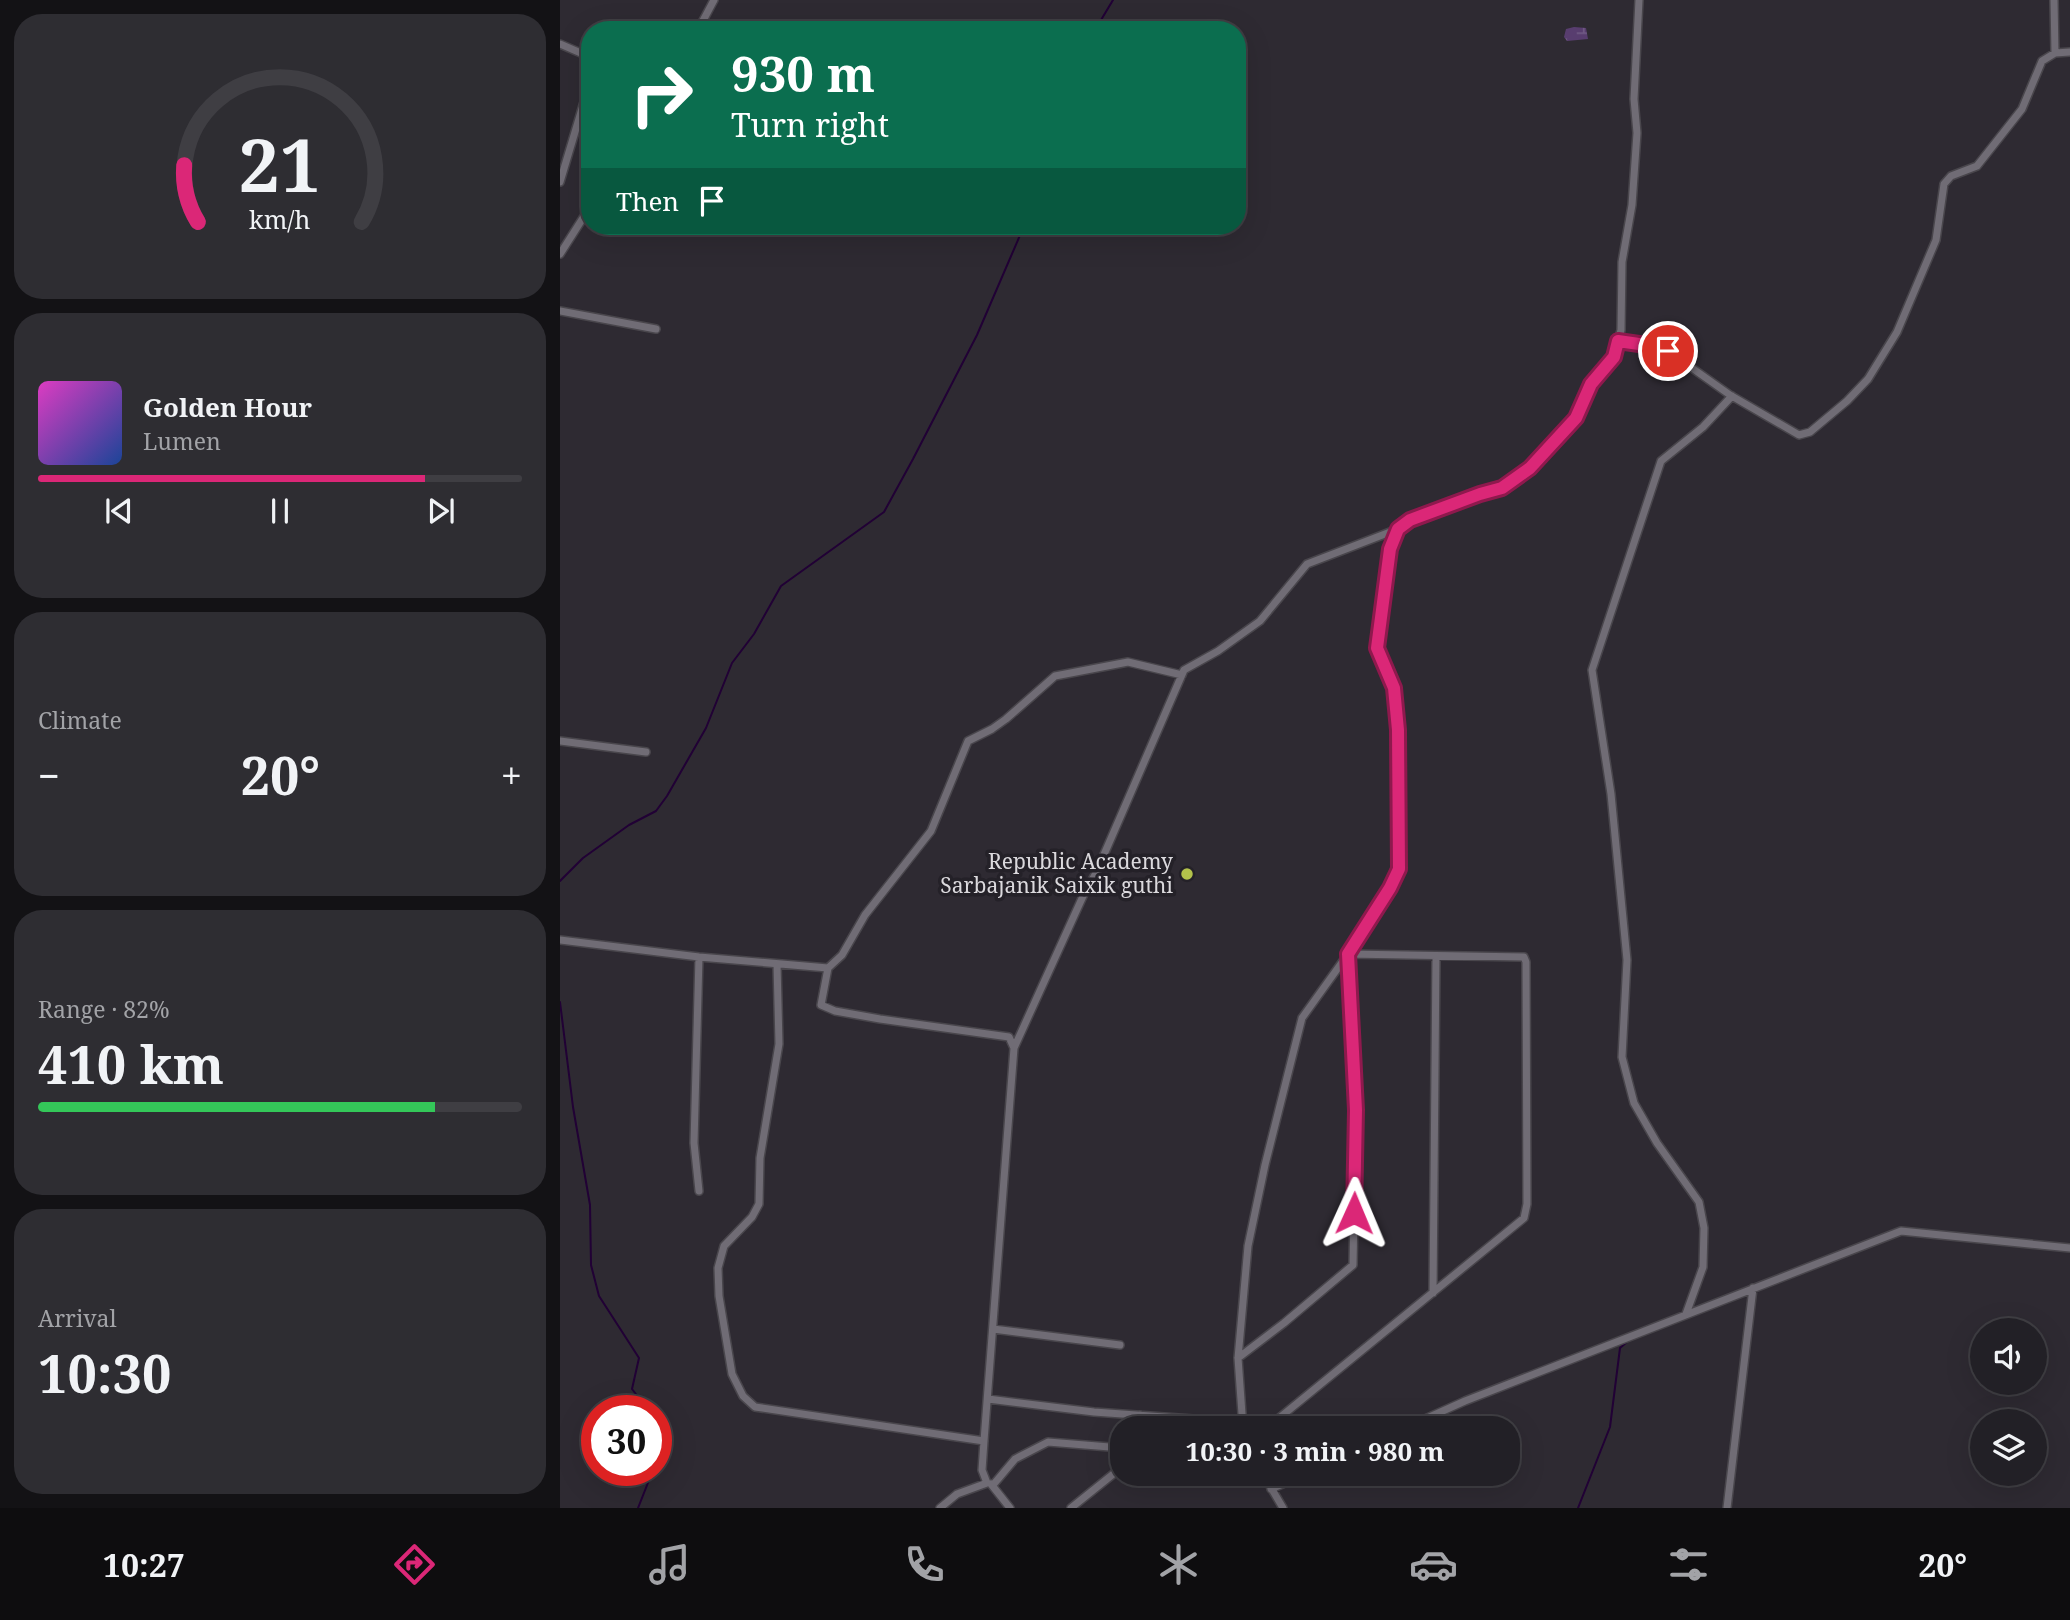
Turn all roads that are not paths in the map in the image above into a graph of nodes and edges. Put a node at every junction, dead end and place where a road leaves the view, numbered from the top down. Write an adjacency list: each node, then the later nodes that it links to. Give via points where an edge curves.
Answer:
1 (714, 0): 4 (street)
2 (1639, 0): 15 (street, via 1634,99 1637,133)
3 (2054, 0): 8 (street)
4 (703, 21)
5 (560, 44): 7 (street)
6 (2070, 52): 8 (street)
7 (581, 53)
8 (2055, 53): 16 (street, via 2042,61 2022,110 1977,166 1951,176 1944,184 1936,240 1897,332 1868,379 1810,432 1799,435)
9 (581, 112): 10 (street)
10 (560, 182)
11 (581, 221): 12 (street)
12 (560, 254)
13 (560, 311): 14 (street)
14 (656, 329)
15 (1618, 341): 16 (street, via 1668,351); 17 (street, via 1614,357 1591,384 1576,418 1530,468 1502,488 1410,520)
16 (1732, 396): 32 (street, via 1661,461 1592,670 1611,794 1627,960 1622,1057 1634,1103 1699,1202 1704,1228 1703,1267)
17 (1398, 529): 18 (street, via 1307,564 1259,621); 22 (street, via 1390,549 1377,648 1394,688 1399,869)
18 (1182, 675): 26 (street, via 1128,662 1055,676 992,729 968,741 931,831); 27 (street, via 1097,873)
19 (560, 741): 20 (street)
20 (646, 752)
21 (560, 940): 24 (street)
22 (1348, 954): 23 (street); 35 (street, via 1302,1018 1248,1246); 35 (street, via 1356,1110 1353,1265)
23 (1436, 956): 31 (street); 31 (street, via 1526,959 1527,1204 1524,1218)
24 (699, 957): 25 (street); 28 (street, via 694,1143)
25 (777, 964): 26 (street); 42 (street, via 779,1044 761,1157 759,1204 724,1246 718,1268 732,1374 743,1396 755,1407)
26 (828, 968): 27 (street, via 821,1005 880,1019 1009,1037)
27 (1014, 1048): 33 (street)
28 (699, 1191)
29 (2070, 1248): 30 (street, via 1901,1231)
30 (1753, 1288): 32 (street); 53 (street)
31 (1433, 1293): 40 (street)
32 (1686, 1314): 41 (street)
33 (993, 1329): 34 (street); 36 (street)
34 (1120, 1345)
35 (1238, 1358): 39 (street)
36 (988, 1398): 37 (street); 42 (street)
37 (1140, 1415): 38 (street)
38 (1154, 1416)
39 (1242, 1416)
40 (1281, 1416)
41 (1432, 1416)
42 (984, 1441): 45 (street, via 982,1470)
43 (1110, 1447): 45 (street, via 1048,1442 1015,1459)
44 (1110, 1477): 51 (street)
45 (990, 1484): 49 (street, via 957,1494); 50 (street)
46 (1269, 1486): 48 (street)
47 (1278, 1486): 48 (street)
48 (1271, 1489): 52 (street)
49 (940, 1508)
50 (1010, 1508)
51 (1071, 1508)
52 (1283, 1508)
53 (1727, 1508)

